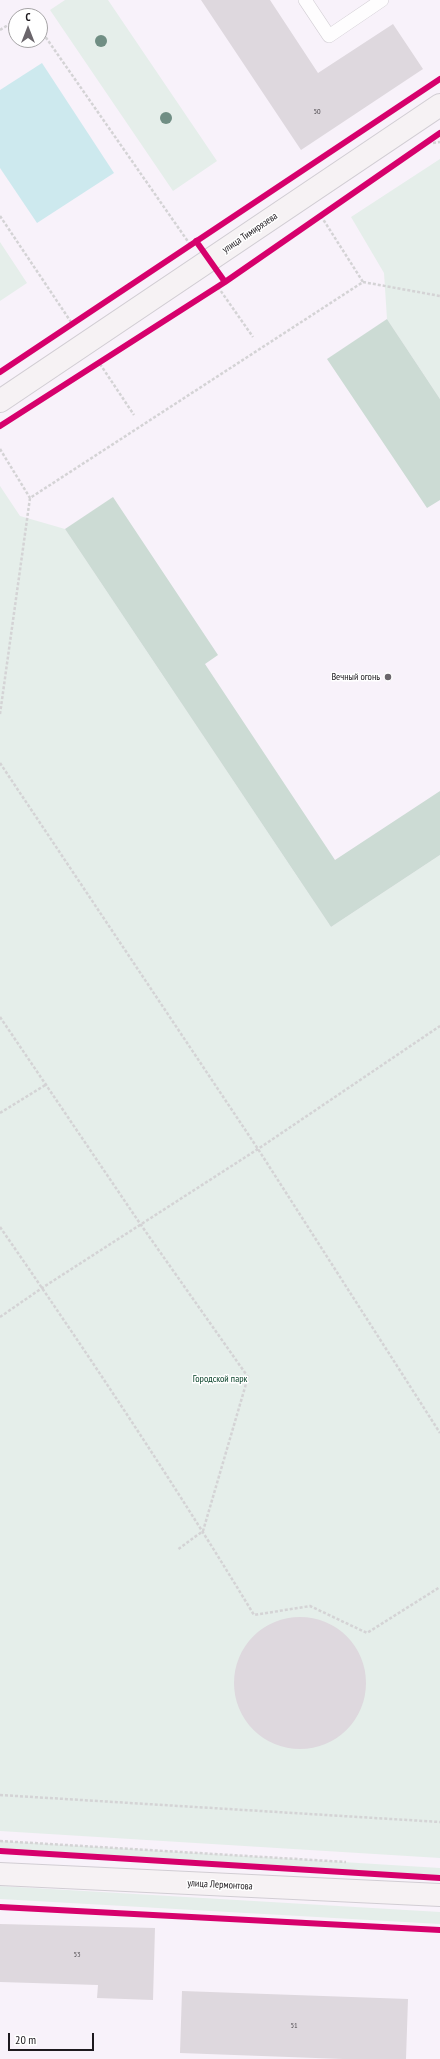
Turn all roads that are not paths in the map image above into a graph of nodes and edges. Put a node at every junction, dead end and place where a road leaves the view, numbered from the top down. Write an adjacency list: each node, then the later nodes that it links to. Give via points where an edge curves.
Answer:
1 (305, 0): 2 (lane, via 329,36)
2 (382, 0)
3 (440, 105): 4 (street, улица Тимирязева)
4 (0, 400)
5 (0, 1874): 6 (street, улица Лермонтова)
6 (440, 1895)

